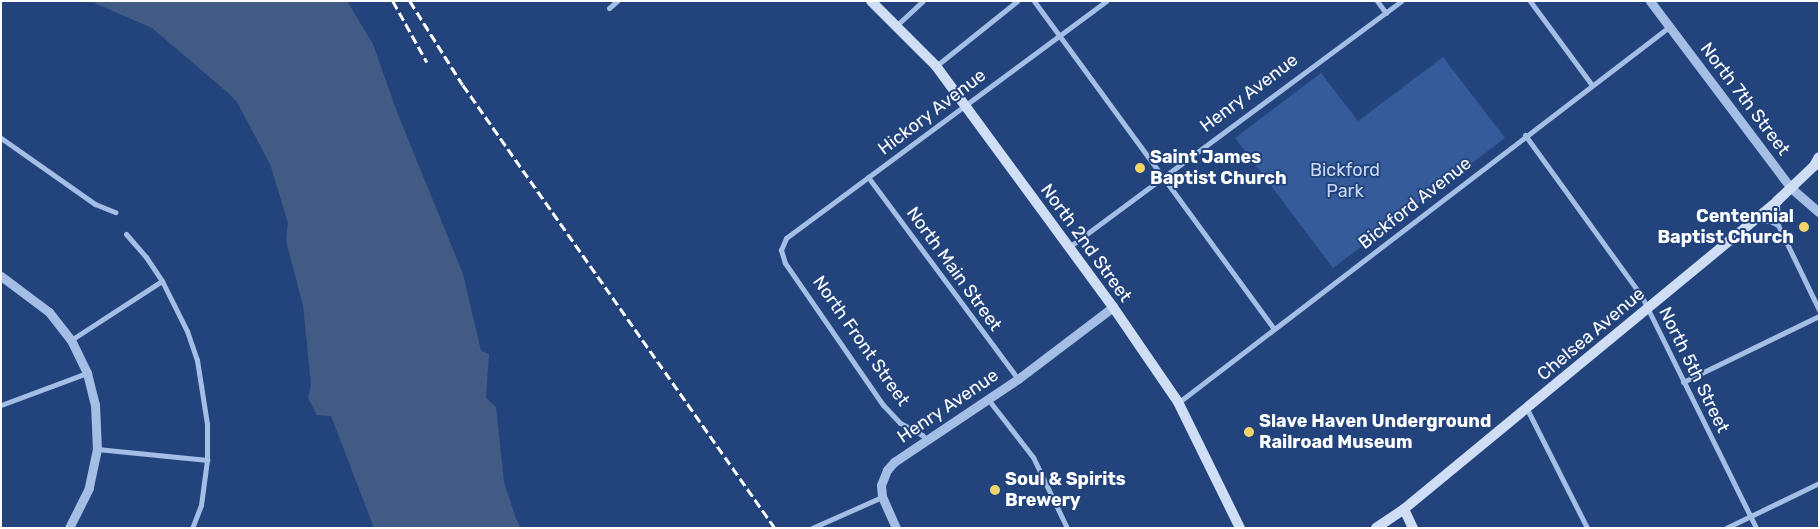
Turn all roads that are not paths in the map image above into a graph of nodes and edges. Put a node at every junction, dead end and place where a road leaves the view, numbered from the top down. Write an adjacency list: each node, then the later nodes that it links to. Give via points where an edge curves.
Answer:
1 (617, 1): 11 (street)
2 (871, 1): 13 (main road, North 2nd Street)
3 (924, 1): 13 (street)
4 (1017, 1): 16 (street)
5 (1034, 1): 15 (street)
6 (1106, 1): 15 (street, Hickory Avenue)
7 (1377, 1): 12 (street)
8 (1401, 1): 12 (street, Henry Avenue)
9 (1530, 1): 17 (street)
10 (1650, 1): 14 (street, North 7th Street)
11 (609, 8)
12 (1386, 13): 23 (street, Henry Avenue)
13 (897, 25): 16 (main road, North 2nd Street)
14 (1669, 27): 17 (street, Bickford Avenue); 24 (street, North 7th Street)
15 (1060, 34): 18 (street, Hickory Avenue); 23 (street)
16 (936, 66): 18 (main road, North 2nd Street)
17 (1592, 86): 19 (street, Bickford Avenue)
18 (965, 104): 22 (street, Hickory Avenue); 31 (main road, North 2nd Street)
19 (1525, 135): 36 (street, North 5th Street); 39 (street, Bickford Avenue)
20 (1, 138): 26 (street, via 95,204)
21 (1819, 157): 24 (main road, Chelsea Avenue)
22 (868, 176): 32 (street, Hickory Avenue, via 786,238); 42 (street, North Main Street)
23 (1164, 176): 31 (street, Henry Avenue); 39 (street)
24 (1791, 188): 25 (main road, Chelsea Avenue); 27 (street, North 7th Street)
25 (1777, 201): 28 (main road, Chelsea Avenue); 29 (street)
26 (115, 212)
27 (1819, 212)
28 (1754, 220): 29 (street); 36 (main road, Chelsea Avenue)
29 (1778, 225): 37 (street)
30 (126, 234): 34 (street)
31 (1068, 247): 35 (main road, North 2nd Street)
32 (781, 250): 48 (street, North Front Street, via 785,263 883,405 900,423)
33 (1, 276): 40 (street, via 48,312)
34 (162, 281): 40 (street); 50 (street, via 187,331 197,360 207,424)
35 (1113, 307): 42 (street, Henry Avenue); 45 (main road, North 2nd Street)
36 (1648, 307): 43 (street, North 5th Street); 47 (main road, Chelsea Avenue)
37 (1819, 310)
38 (1819, 316): 43 (street)
39 (1273, 328): 45 (street, Bickford Avenue)
40 (71, 340): 41 (street)
41 (87, 373): 46 (street); 49 (street, via 95,404)
42 (1018, 379): 44 (street, Henry Avenue)
43 (1683, 382): 54 (street, North 5th Street)
44 (987, 398): 48 (street, Henry Avenue); 59 (street, via 1033,457)
45 (1178, 402): 60 (main road, North 2nd Street)
46 (1, 405)
47 (1527, 408): 53 (main road, Chelsea Avenue); 63 (street)
48 (927, 440): 52 (street, Henry Avenue, via 887,470 881,485)
49 (97, 449): 50 (street); 55 (street, via 89,488)
50 (207, 460): 56 (street, via 201,505)
51 (1819, 483): 54 (street)
52 (882, 497): 57 (street); 58 (street)
53 (1404, 509): 61 (main road, Chelsea Avenue); 62 (main road)
54 (1750, 516): 64 (street); 65 (street, North 5th Street)
55 (70, 526)
56 (192, 528)
57 (812, 528)
58 (896, 528)
59 (1067, 528)
60 (1240, 528)
61 (1376, 528)
62 (1413, 528)
63 (1587, 528)
64 (1726, 528)
65 (1756, 528)

